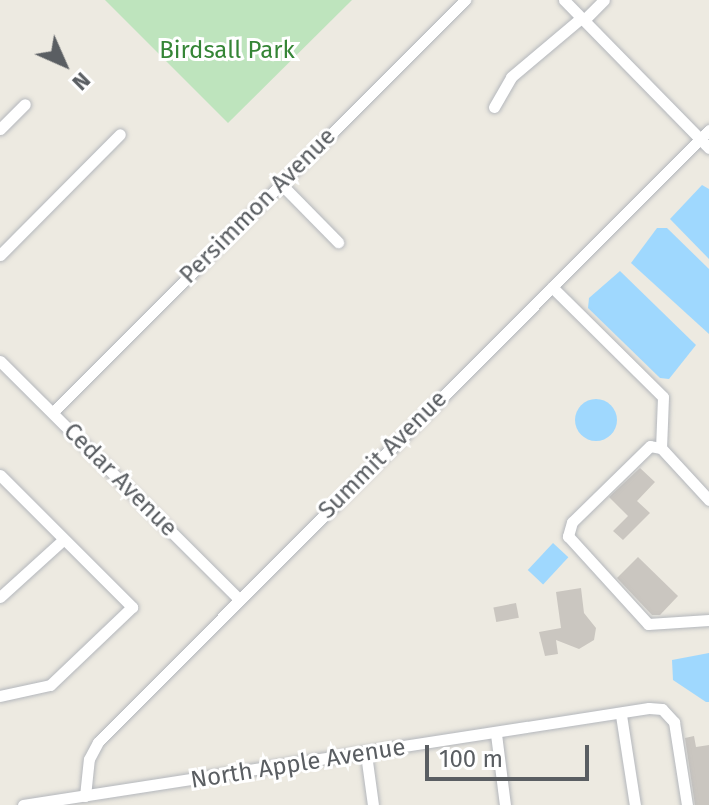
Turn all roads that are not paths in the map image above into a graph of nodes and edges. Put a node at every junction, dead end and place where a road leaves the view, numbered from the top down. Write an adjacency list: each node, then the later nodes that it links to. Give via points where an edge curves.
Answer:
1 (465, 0): 10 (street, Persimmon Avenue)
2 (564, 0): 4 (street)
3 (604, 0): 4 (street)
4 (583, 19): 6 (street, via 511,77); 9 (street)
5 (25, 104): 7 (street)
6 (494, 107)
7 (0, 129)
8 (120, 134): 12 (street)
9 (706, 139): 13 (street, Summit Avenue)
10 (280, 183): 11 (street); 15 (street, Persimmon Avenue)
11 (338, 242)
12 (0, 255)
13 (552, 287): 16 (street, via 663,397); 21 (street, Summit Avenue)
14 (0, 361): 15 (street, Cedar Avenue)
15 (53, 412): 21 (street, Cedar Avenue)
16 (661, 448): 18 (street); 22 (street, via 644,449 572,522 568,536 648,624)
17 (0, 475): 19 (street)
18 (709, 500)
19 (64, 539): 20 (street); 23 (street, via 132,607 50,685)
20 (0, 597)
21 (239, 599): 27 (street, Summit Avenue, via 98,742 89,759)
22 (709, 620)
23 (0, 696)
24 (621, 715): 25 (street, North Apple Avenue); 31 (street); 32 (street, North Apple Avenue, via 649,708 668,714)
25 (496, 734): 26 (street, North Apple Avenue); 30 (street)
26 (366, 754): 27 (street, North Apple Avenue); 29 (street)
27 (85, 796): 28 (street, North Apple Avenue)
28 (23, 805)
29 (373, 805)
30 (505, 805)
31 (635, 805)
32 (687, 805)

